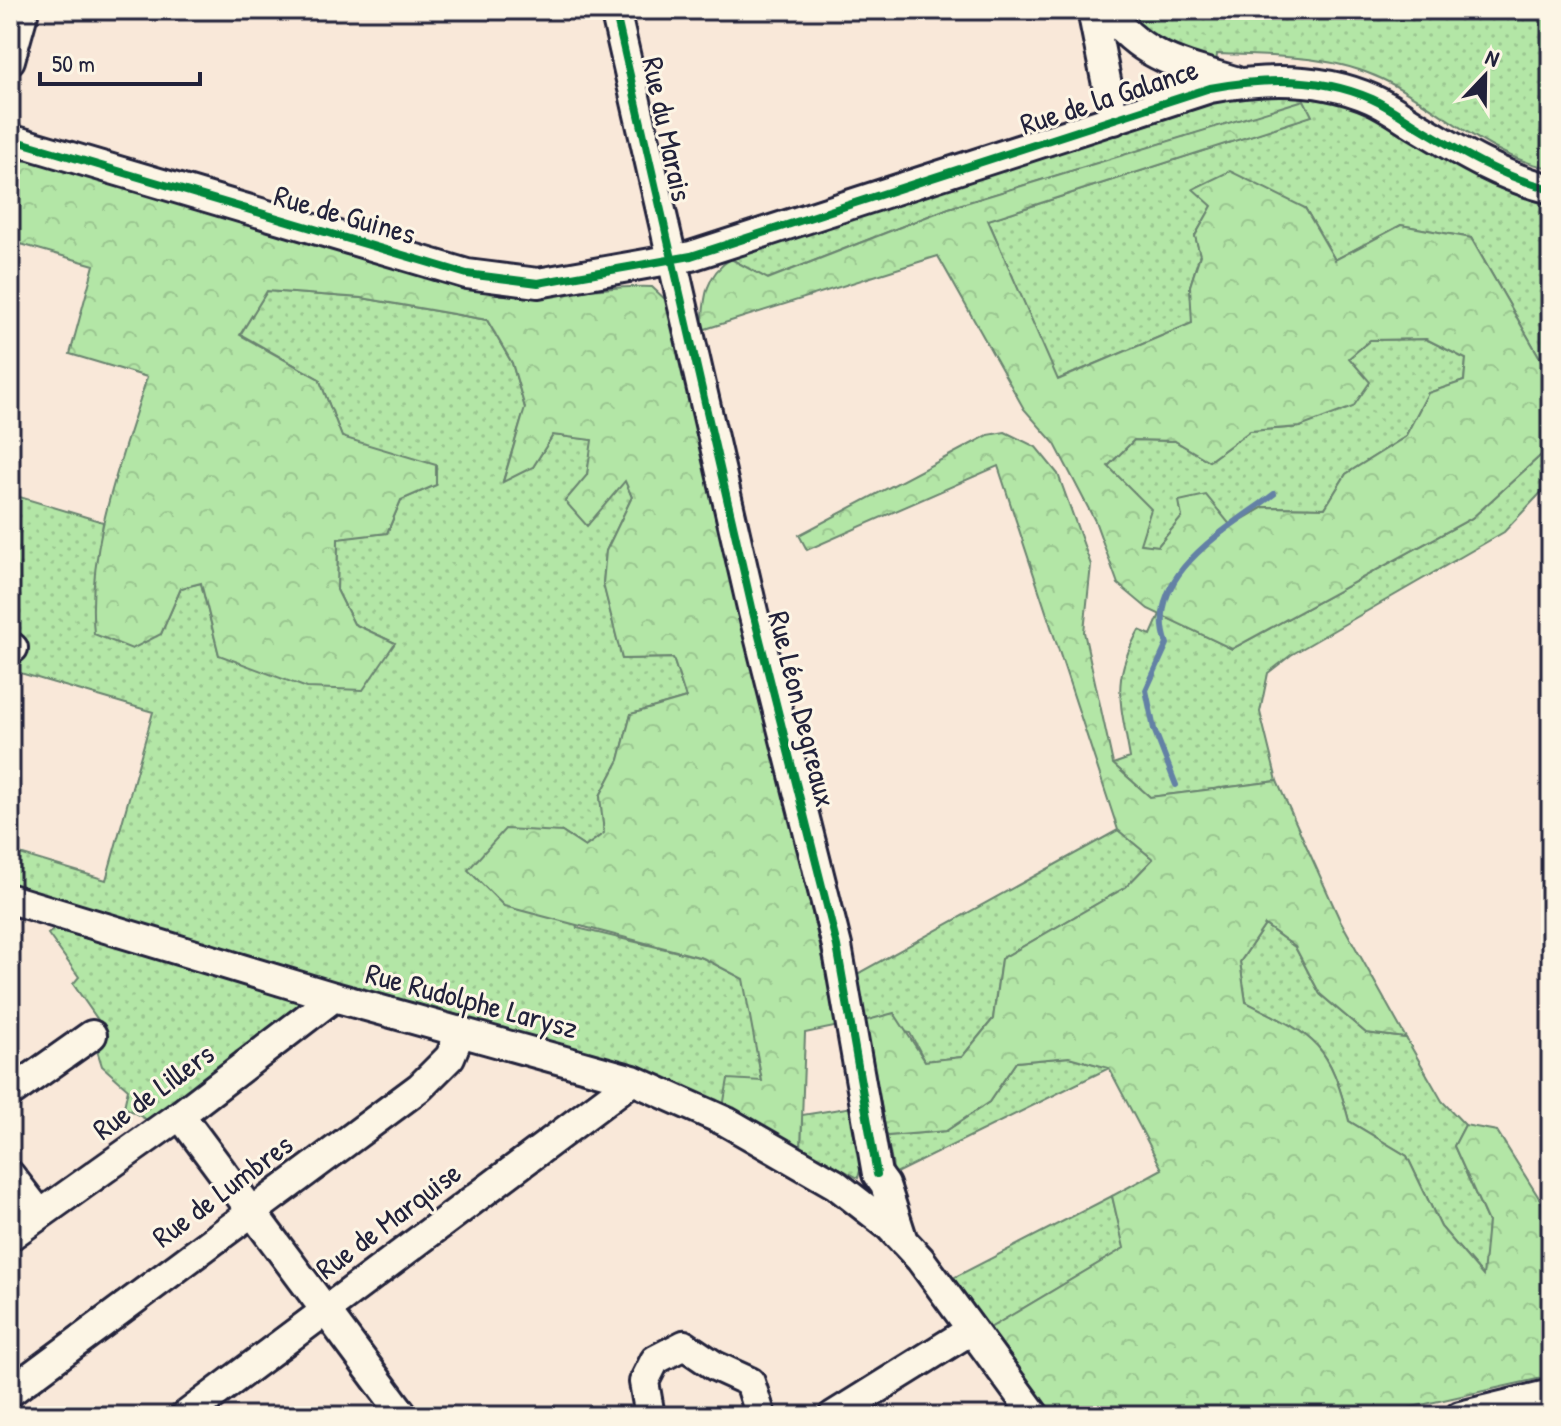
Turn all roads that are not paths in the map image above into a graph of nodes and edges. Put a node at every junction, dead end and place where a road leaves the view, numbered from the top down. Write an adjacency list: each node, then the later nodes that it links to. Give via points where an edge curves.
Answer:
1 (24, 10): 5 (street)
2 (615, 10): 10 (street, Rue du Marais)
3 (1092, 10): 7 (street)
4 (1106, 10): 6 (street, via 1122,32 1161,59)
5 (10, 60)
6 (1240, 82): 7 (street, Rue de la Galance); 9 (street, Rue de la Galance, via 1339,87 1373,100 1493,170)
7 (1114, 120): 10 (street, Rue de la Galance)
8 (10, 139): 10 (street, Rue de Guines, via 506,282 568,280)
9 (1551, 189)
10 (672, 258): 18 (street, Rue Léon Degreaux, via 837,946)
11 (14, 905): 12 (street, Rue Rudolphe Larysz)
12 (334, 997): 13 (street, Rue Rudolphe Larysz); 17 (street, Rue de Lillers)
13 (461, 1031): 15 (street, Rue Rudolphe Larysz); 21 (street, Rue de Lumbres, via 450,1057 420,1087)
14 (92, 1035): 16 (street)
15 (633, 1080): 20 (street, Rue Rudolphe Larysz, via 727,1122); 25 (street, Rue de Marquise)
16 (10, 1093)
17 (180, 1115): 21 (street); 22 (street, Rue de Lillers)
18 (877, 1174): 20 (street); 23 (street, Rue Léon Degreaux, via 889,1196)
19 (10, 1175): 22 (street)
20 (859, 1201): 23 (street, Rue Rudolphe Larysz)
21 (252, 1209): 25 (street); 27 (street, Rue de Lumbres)
22 (40, 1214): 24 (street, Rue de Lillers)
23 (896, 1233): 26 (street, Rue Léon Degreaux)
24 (10, 1236)
25 (323, 1311): 29 (street); 30 (street, Rue de Marquise)
26 (971, 1330): 33 (street); 34 (street, Rue Léon Degreaux)
27 (10, 1392)
28 (1551, 1394): 35 (street)
29 (400, 1414)
30 (185, 1416)
31 (650, 1416): 32 (street, via 644,1382 655,1360 684,1345 750,1382)
32 (761, 1416)
33 (833, 1416)
34 (1035, 1416)
35 (1460, 1416)

